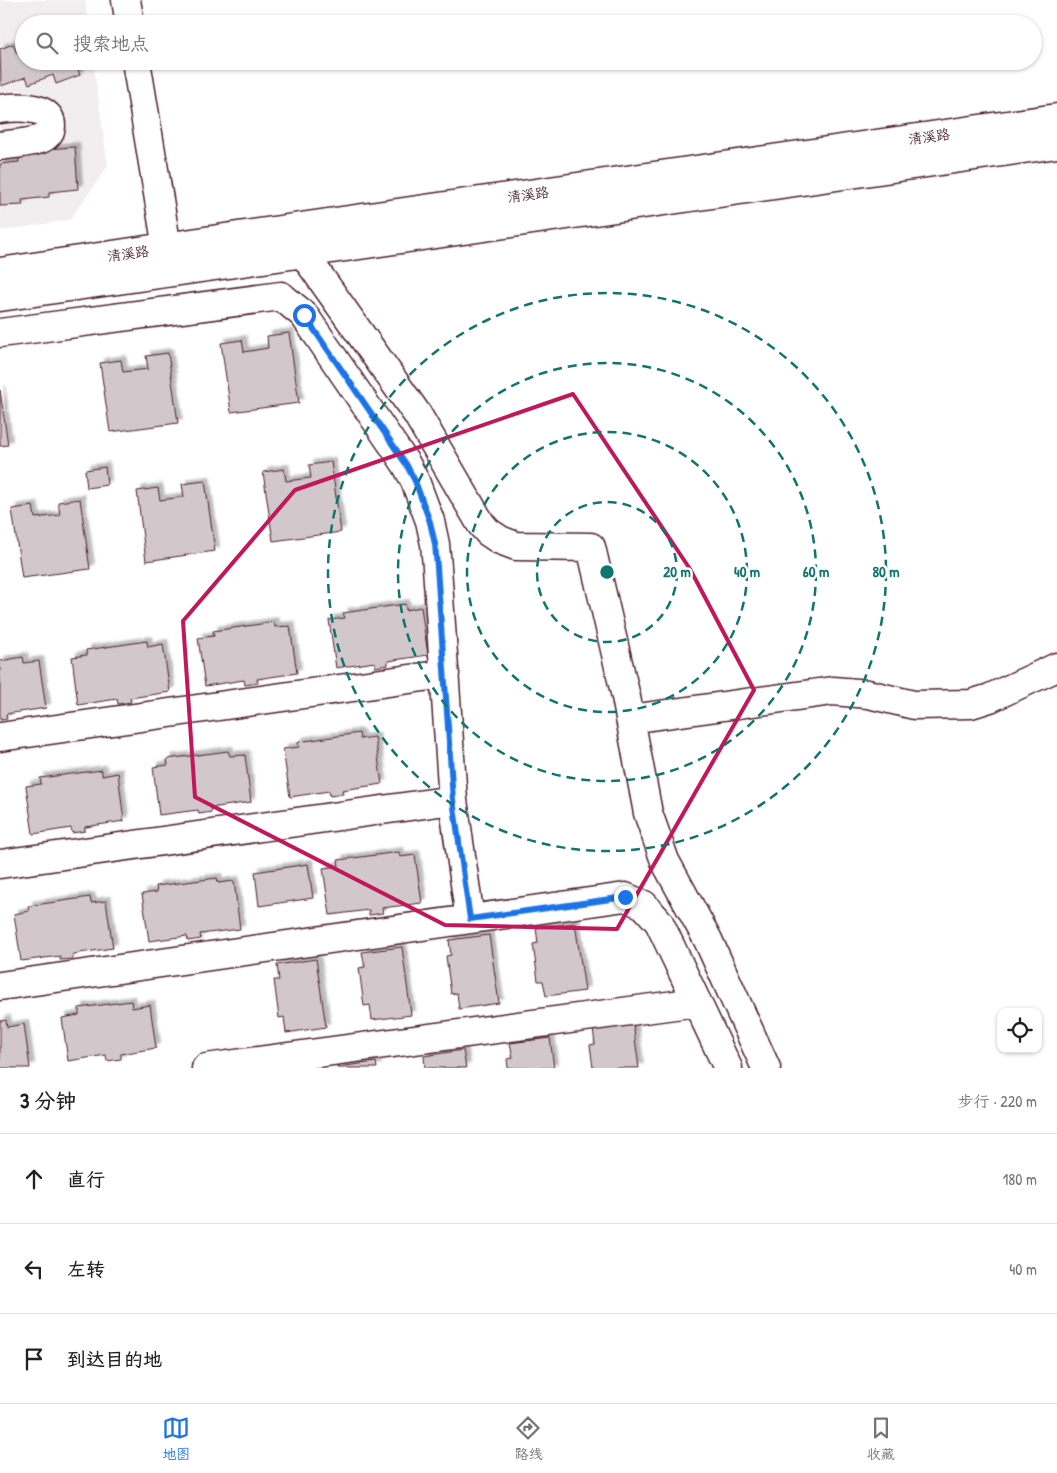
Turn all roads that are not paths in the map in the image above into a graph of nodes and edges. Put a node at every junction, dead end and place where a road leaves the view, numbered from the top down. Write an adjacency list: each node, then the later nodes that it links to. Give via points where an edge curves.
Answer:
1 (126, 0): 2 (street)
2 (128, 15)
3 (137, 70): 8 (street)
4 (0, 109): 7 (street, via 22,106 44,113 51,127 49,133 39,140)
5 (1057, 118): 8 (street, 清溪路)
6 (1057, 144): 9 (street, 清溪路)
7 (0, 146)
8 (167, 248): 10 (street, 清溪路)
9 (303, 253): 11 (street, 清溪路); 15 (street, via 417,414 488,532 516,546 591,547)
10 (0, 272)
11 (0, 298)
12 (0, 333): 14 (street, via 281,296 304,315 406,464 421,493 435,544)
13 (1057, 667): 15 (street, via 972,704 914,706 868,694 833,691)
14 (445, 674): 16 (street); 17 (street)
15 (630, 719): 24 (street, via 648,813 665,860 708,940)
16 (0, 737)
17 (453, 800): 18 (street); 19 (street)
18 (0, 864)
19 (470, 919): 20 (street); 21 (street, via 625,897 635,900 659,922)
20 (0, 986)
21 (697, 1002): 22 (street); 23 (street)
22 (206, 1068)
23 (728, 1068)
24 (766, 1068)

